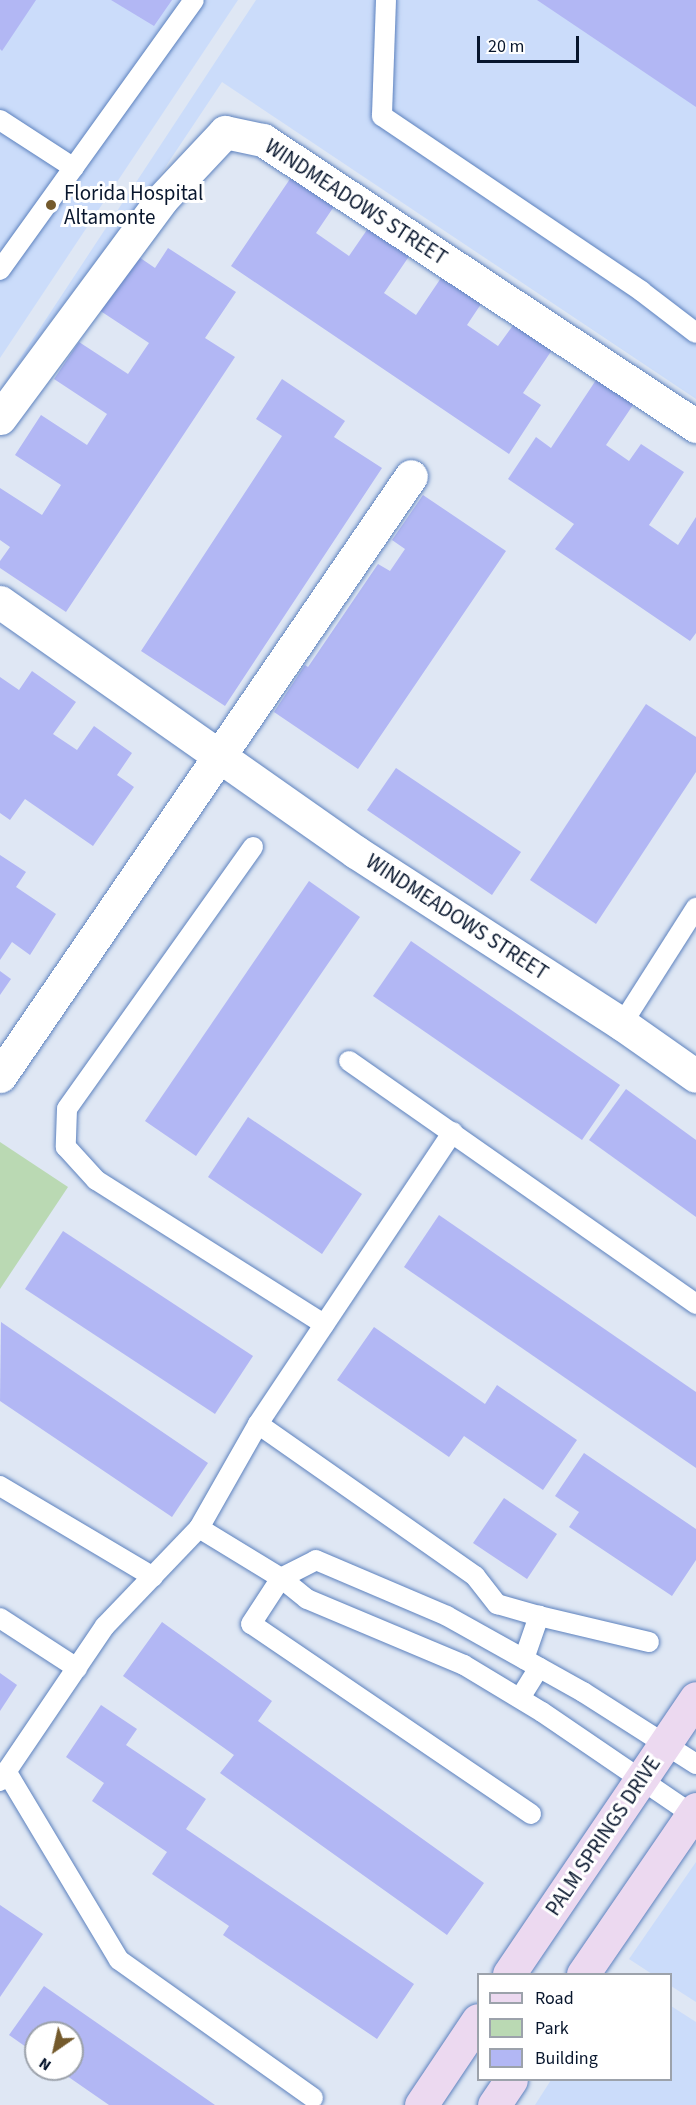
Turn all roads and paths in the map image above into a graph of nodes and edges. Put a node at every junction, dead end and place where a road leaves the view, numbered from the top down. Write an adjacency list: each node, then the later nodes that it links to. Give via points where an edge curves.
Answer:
1 (194, 0): 4 (lane)
2 (386, 0): 6 (lane, via 382,116 641,291)
3 (0, 120): 4 (lane)
4 (74, 168): 5 (lane)
5 (0, 270)
6 (696, 333)
7 (0, 418): 8 (street, WINDMEADOWS STREET, via 162,199 225,132 263,140)
8 (696, 426)
9 (411, 476): 11 (street)
10 (0, 602): 11 (street, WINDMEADOWS STREET)
11 (219, 756): 14 (street, WINDMEADOWS STREET, via 356,852); 16 (street)
12 (253, 847): 20 (lane, via 67,1109 66,1147 96,1180)
13 (696, 908): 14 (lane)
14 (621, 1024): 17 (street, WINDMEADOWS STREET)
15 (349, 1061): 18 (lane)
16 (0, 1076)
17 (696, 1076)
18 (453, 1132): 19 (lane); 20 (lane)
19 (696, 1304)
20 (324, 1324): 21 (lane)
21 (258, 1424): 23 (lane); 26 (lane, via 475,1576 497,1604)
22 (0, 1486): 24 (lane)
23 (199, 1528): 24 (lane); 25 (lane)
24 (153, 1577): 30 (lane, via 105,1626)
25 (281, 1578): 29 (lane, via 316,1560 447,1616); 31 (lane, via 307,1599 464,1665); 38 (lane, via 251,1624)
26 (538, 1616): 28 (lane); 29 (lane)
27 (0, 1618): 30 (lane)
28 (649, 1642)
29 (532, 1663): 31 (lane); 33 (lane)
30 (77, 1668): 35 (lane)
31 (520, 1698): 36 (lane)
32 (696, 1698): 33 (main road, PALM SPRINGS DRIVE)
33 (666, 1743): 34 (lane); 36 (main road, PALM SPRINGS DRIVE)
34 (696, 1764)
35 (3, 1776): 43 (lane, via 119,1960)
36 (640, 1780): 37 (lane); 39 (main road, PALM SPRINGS DRIVE)
37 (695, 1813): 40 (main road)
38 (531, 1814)
39 (510, 1973)
40 (584, 1973)
41 (477, 2021): 44 (main road)
42 (510, 2081): 45 (main road)
43 (313, 2098)
44 (421, 2105)
45 (494, 2105)

